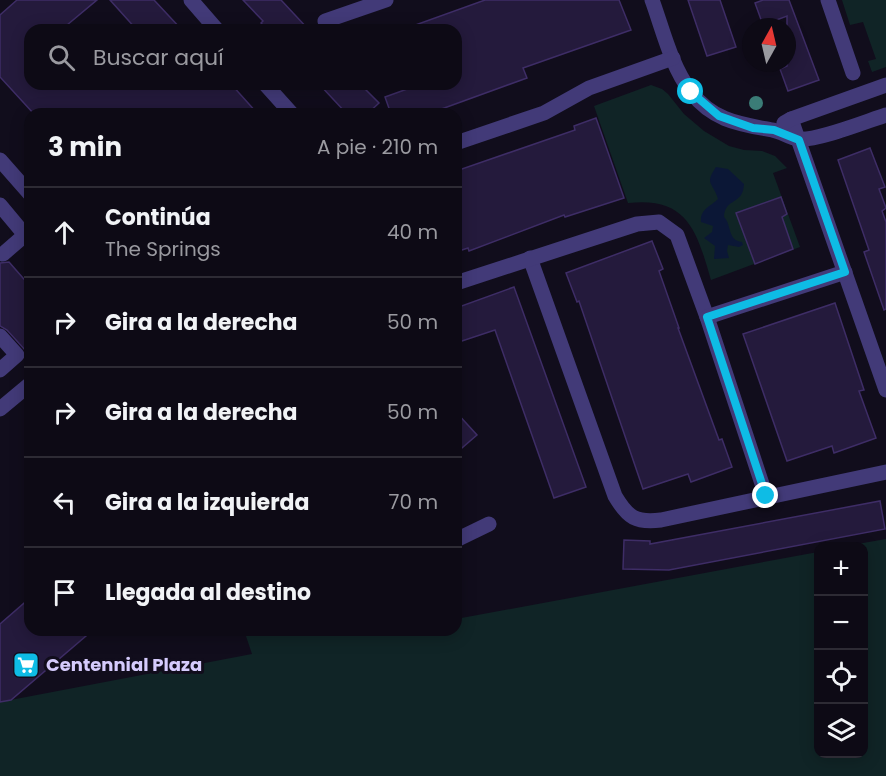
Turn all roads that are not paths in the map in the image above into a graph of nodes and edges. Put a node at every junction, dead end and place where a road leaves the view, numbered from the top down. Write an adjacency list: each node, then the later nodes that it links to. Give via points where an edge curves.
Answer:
1 (191, 0): 6 (street)
2 (386, 0): 5 (street)
3 (652, 0): 7 (street)
4 (828, 0): 8 (street)
5 (325, 21)
6 (212, 24)
7 (673, 58): 14 (street, via 691,92 719,116 753,128); 16 (street, via 589,88 543,113)
8 (853, 73)
9 (886, 86): 13 (street)
10 (270, 90): 11 (street)
11 (287, 108)
12 (886, 115): 15 (street)
13 (791, 118): 14 (street); 15 (street)
14 (774, 130): 15 (street)
15 (799, 140): 24 (street)
16 (462, 141)
17 (0, 160): 18 (street)
18 (24, 187)
19 (0, 205): 20 (street)
20 (24, 231)
21 (24, 236): 22 (street)
22 (3, 254)
23 (530, 258): 25 (street); 26 (street, via 637,224 659,222 676,235); 33 (street, via 623,510 633,518 654,521)
24 (845, 272): 26 (street); 30 (street)
25 (462, 281)
26 (707, 317): 33 (street)
27 (0, 336): 28 (street, via 17,355)
28 (0, 370)
29 (24, 389): 31 (street)
30 (886, 390)
31 (0, 409)
32 (886, 472): 33 (street)
33 (766, 496)
34 (489, 524): 35 (street)
35 (462, 537)

